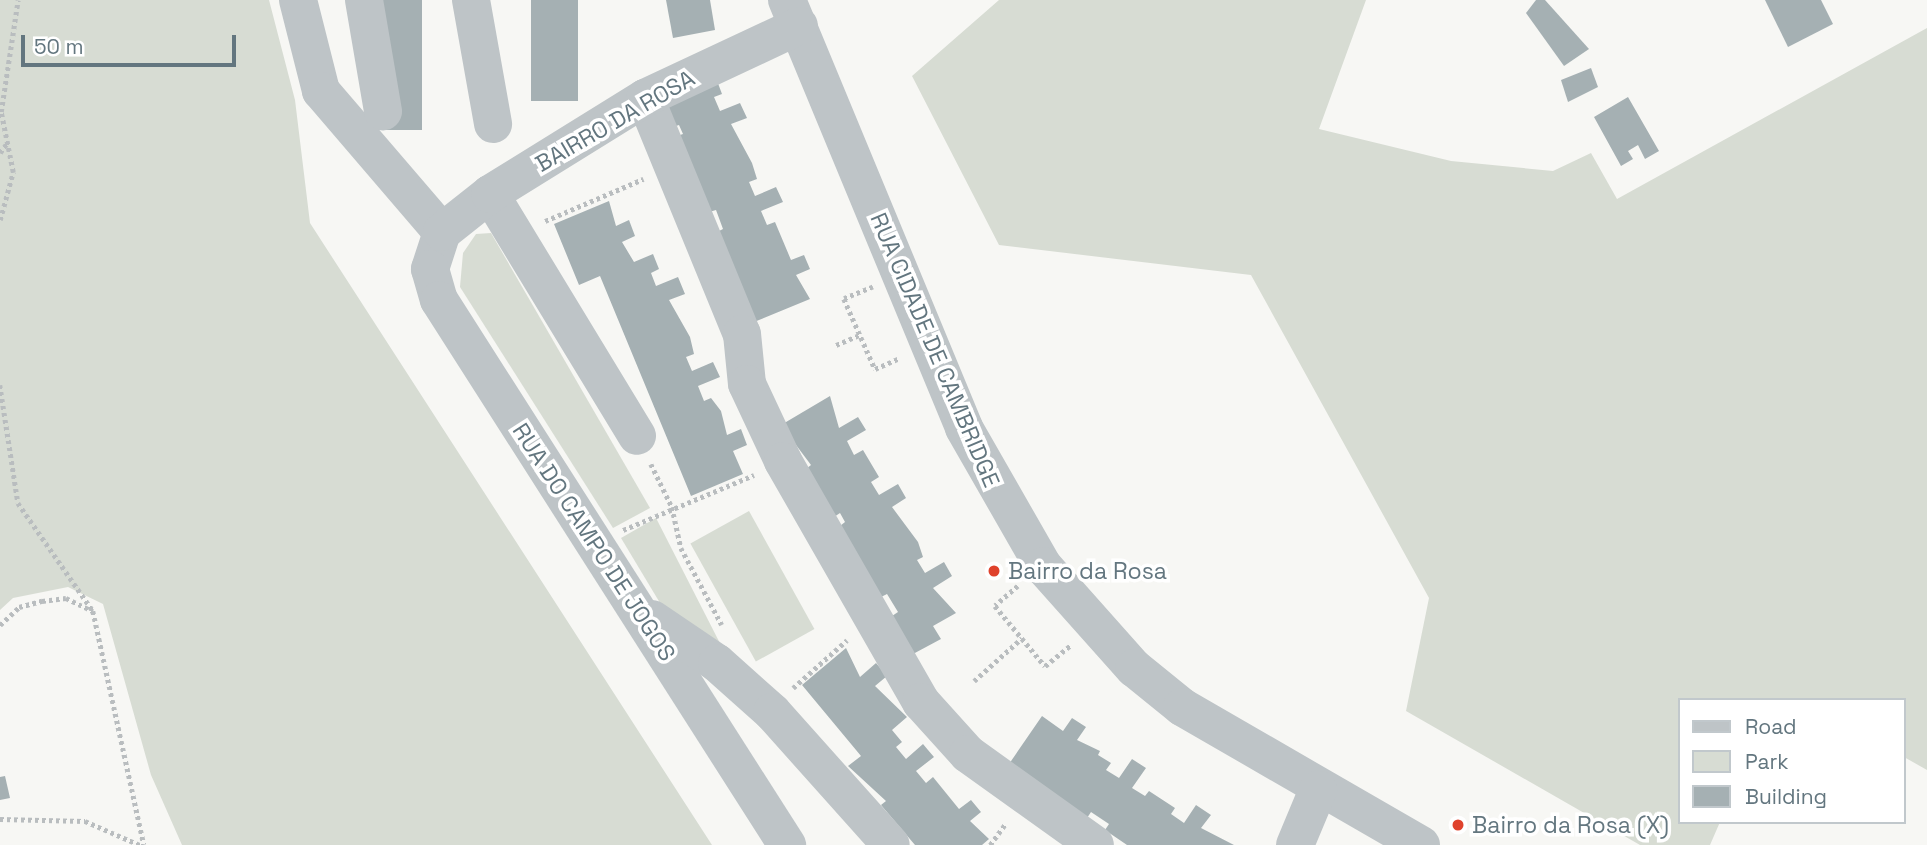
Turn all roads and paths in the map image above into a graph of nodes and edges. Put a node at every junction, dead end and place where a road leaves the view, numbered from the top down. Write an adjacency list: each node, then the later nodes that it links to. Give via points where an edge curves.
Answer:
1 (18, 0): 9 (path, via 1,112)
2 (298, 0): 15 (street, via 321,91)
3 (364, 0): 7 (street)
4 (471, 0): 8 (street)
5 (793, 13): 6 (street, BAIRRO DA ROSA); 35 (street, RUA CIDADE DE CAMBRIDGE, via 964,428 1024,539 1134,668 1182,707)
6 (645, 98): 11 (street); 12 (street, BAIRRO DA ROSA)
7 (383, 111)
8 (493, 124)
9 (7, 143): 10 (path); 14 (path, via 13,172)
10 (0, 153)
11 (673, 166): 13 (path); 40 (street, via 742,334 752,395 783,461 921,702 968,754)
12 (490, 194): 15 (street, BAIRRO DA ROSA); 21 (street)
13 (551, 218)
14 (0, 220)
15 (442, 232): 26 (street, RUA DO CAMPO DE JOGOS, via 430,269 439,300)
16 (845, 299): 17 (path)
17 (860, 335): 18 (path); 19 (path)
18 (836, 345)
19 (875, 369)
20 (0, 386): 27 (path, via 18,503)
21 (637, 436): 23 (path)
22 (752, 475): 23 (path)
23 (672, 507): 24 (path); 29 (path, via 681,548)
24 (618, 533)
25 (995, 606): 30 (path)
26 (639, 610): 38 (street, RUA DO CAMPO DE JOGOS); 39 (street, via 717,663 772,712)
27 (93, 611): 28 (path, via 66,598 42,601 19,607); 37 (path)
28 (0, 625)
29 (725, 631)
30 (1022, 638): 32 (path); 33 (path)
31 (840, 647): 34 (path)
32 (1045, 666)
33 (974, 681)
34 (795, 686)
35 (1318, 790): 41 (street); 42 (street, RUA CIDADE DE CAMBRIDGE)
36 (0, 819): 37 (path, via 85,821)
37 (142, 845)
38 (787, 845)
39 (891, 845)
40 (1095, 845)
41 (1295, 845)
42 (1421, 845)

